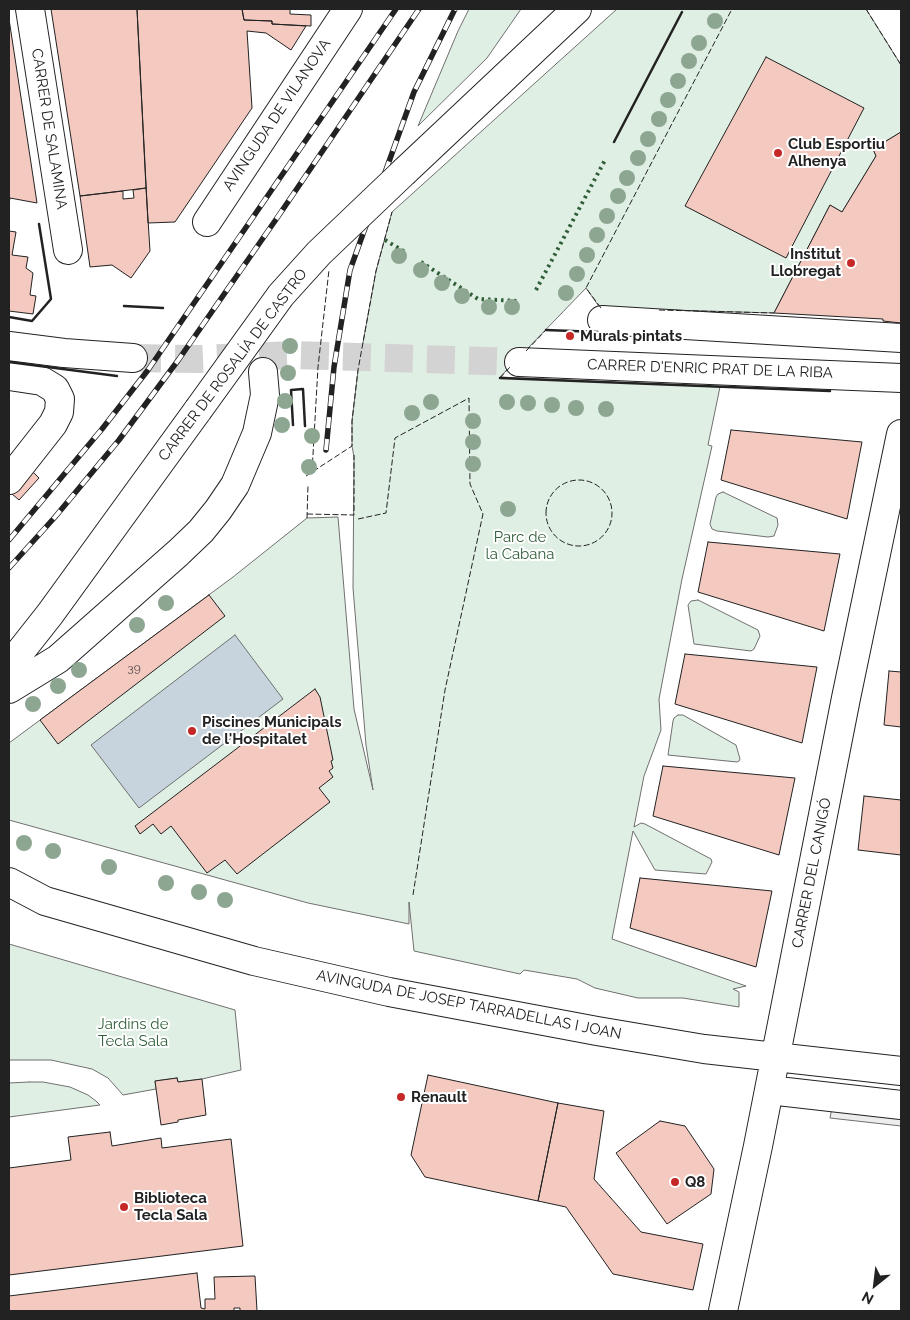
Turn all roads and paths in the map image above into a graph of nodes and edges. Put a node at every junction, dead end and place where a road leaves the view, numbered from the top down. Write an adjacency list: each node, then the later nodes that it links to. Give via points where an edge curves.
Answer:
1 (30, 9): 5 (street, CARRER DE SALAMINA)
2 (348, 9): 4 (street, AVINGUDA DE VILANOVA)
3 (577, 9): 16 (street, CARRER DE ROSALÍA DE CASTRO, bridge, via 319,253 281,295)
4 (207, 222)
5 (68, 250)
6 (602, 320): 7 (street)
7 (901, 338)
8 (9, 346): 9 (street, via 64,354)
9 (134, 358)
10 (519, 362): 13 (street, CARRER D'ENRIC PRAT DE LA RIBA)
11 (263, 372): 17 (street, CARRER DE ROSALÍA DE CASTRO, via 265,395 258,433 235,485 218,510 190,542 58,659)
12 (9, 376): 15 (street, via 42,381 55,389 60,399 59,412 53,424)
13 (901, 378)
14 (901, 434): 21 (street, CARRER DEL CANIGÓ)
15 (9, 480)
16 (9, 666)
17 (9, 689)
18 (9, 882): 20 (street, AVINGUDA DE JOSEP TARRADELLAS I JOAN)
19 (9, 898): 20 (street, AVINGUDA DE JOSEP TARRADELLAS I JOAN)
20 (45, 901): 21 (street, AVINGUDA DE JOSEP TARRADELLAS I JOAN, via 254,961 390,992 597,1032)
21 (776, 1057): 22 (street, AVINGUDA DE JOSEP TARRADELLAS I JOAN); 23 (street, CARRER DEL CANIGÓ)
22 (901, 1071)
23 (769, 1090): 24 (street); 25 (street, CARRER DEL CANIGÓ)
24 (901, 1105)
25 (723, 1311)

